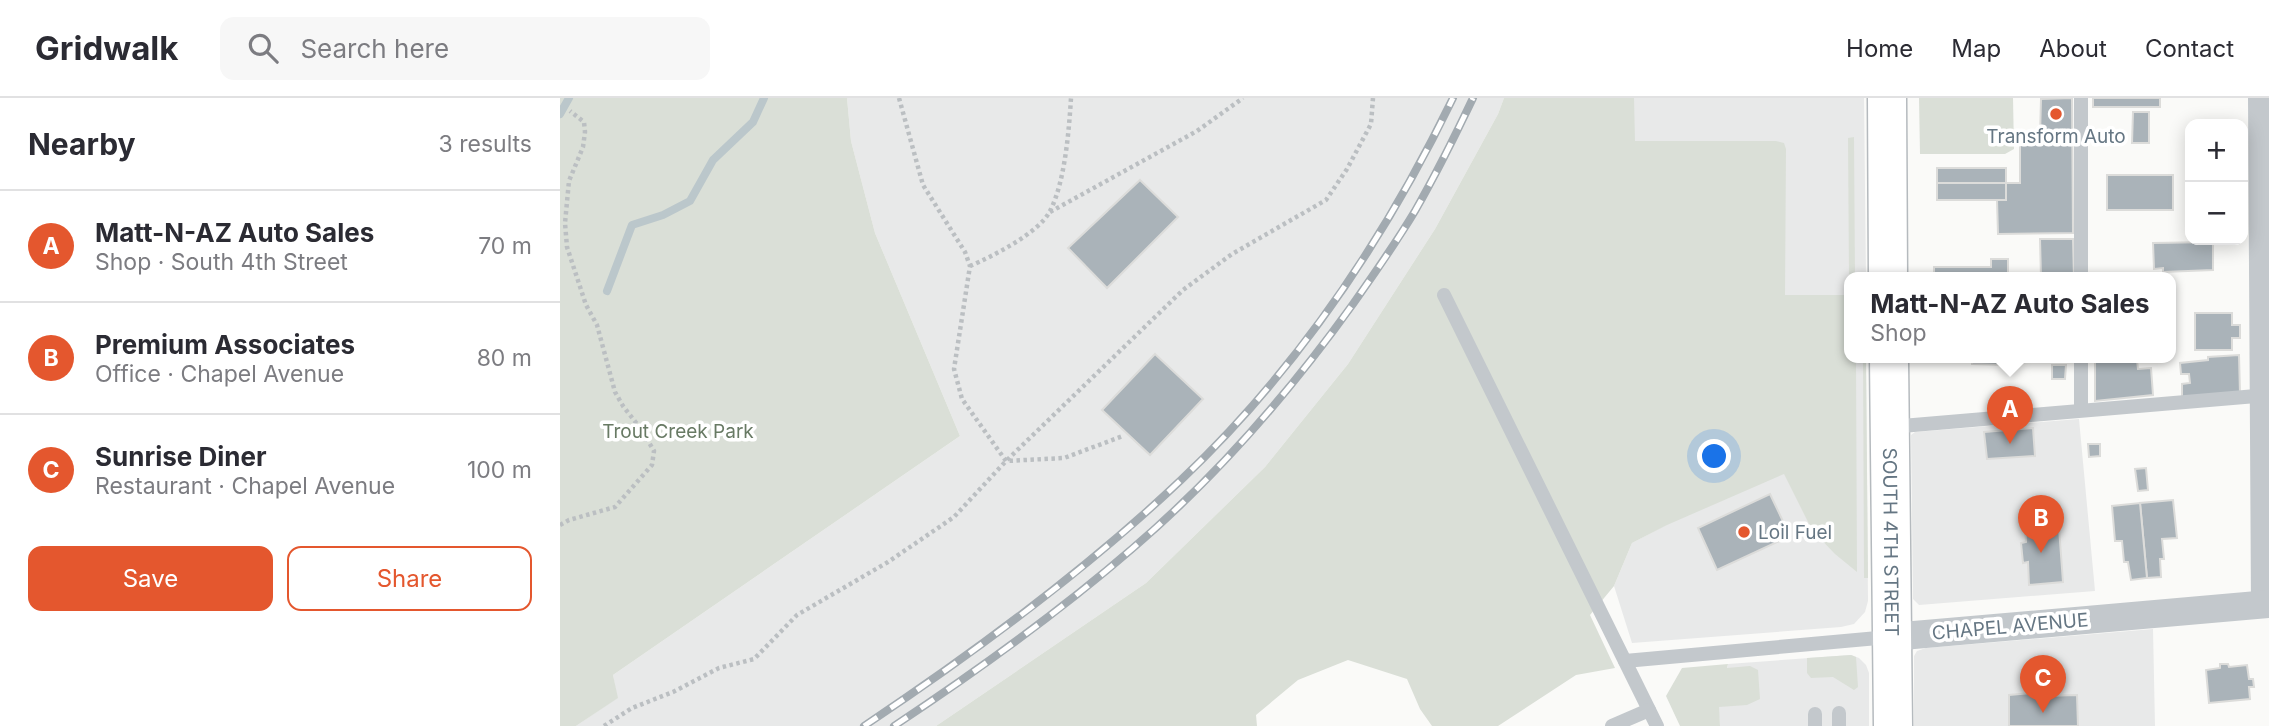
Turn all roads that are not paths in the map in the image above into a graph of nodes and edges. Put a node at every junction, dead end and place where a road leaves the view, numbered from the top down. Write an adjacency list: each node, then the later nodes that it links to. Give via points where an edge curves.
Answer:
1 (1887, 98): 4 (main road)
2 (2081, 98): 5 (lane)
3 (2262, 98): 9 (street)
4 (1888, 272)
5 (2081, 272)
6 (1444, 295): 14 (lane)
7 (1889, 363): 11 (main road, SOUTH 4TH STREET)
8 (2081, 363): 10 (lane)
9 (2267, 395): 10 (lane); 12 (street)
10 (2081, 410): 11 (lane)
11 (1889, 427): 13 (main road, SOUTH 4TH STREET)
12 (2267, 604): 13 (street, CHAPEL AVENUE)
13 (1891, 637): 14 (lane, CHAPEL AVENUE); 18 (main road, SOUTH 4TH STREET)
14 (1625, 661): 15 (lane)
15 (1649, 710): 16 (lane); 17 (lane)
16 (1612, 726)
17 (1657, 726)
18 (1893, 726)

